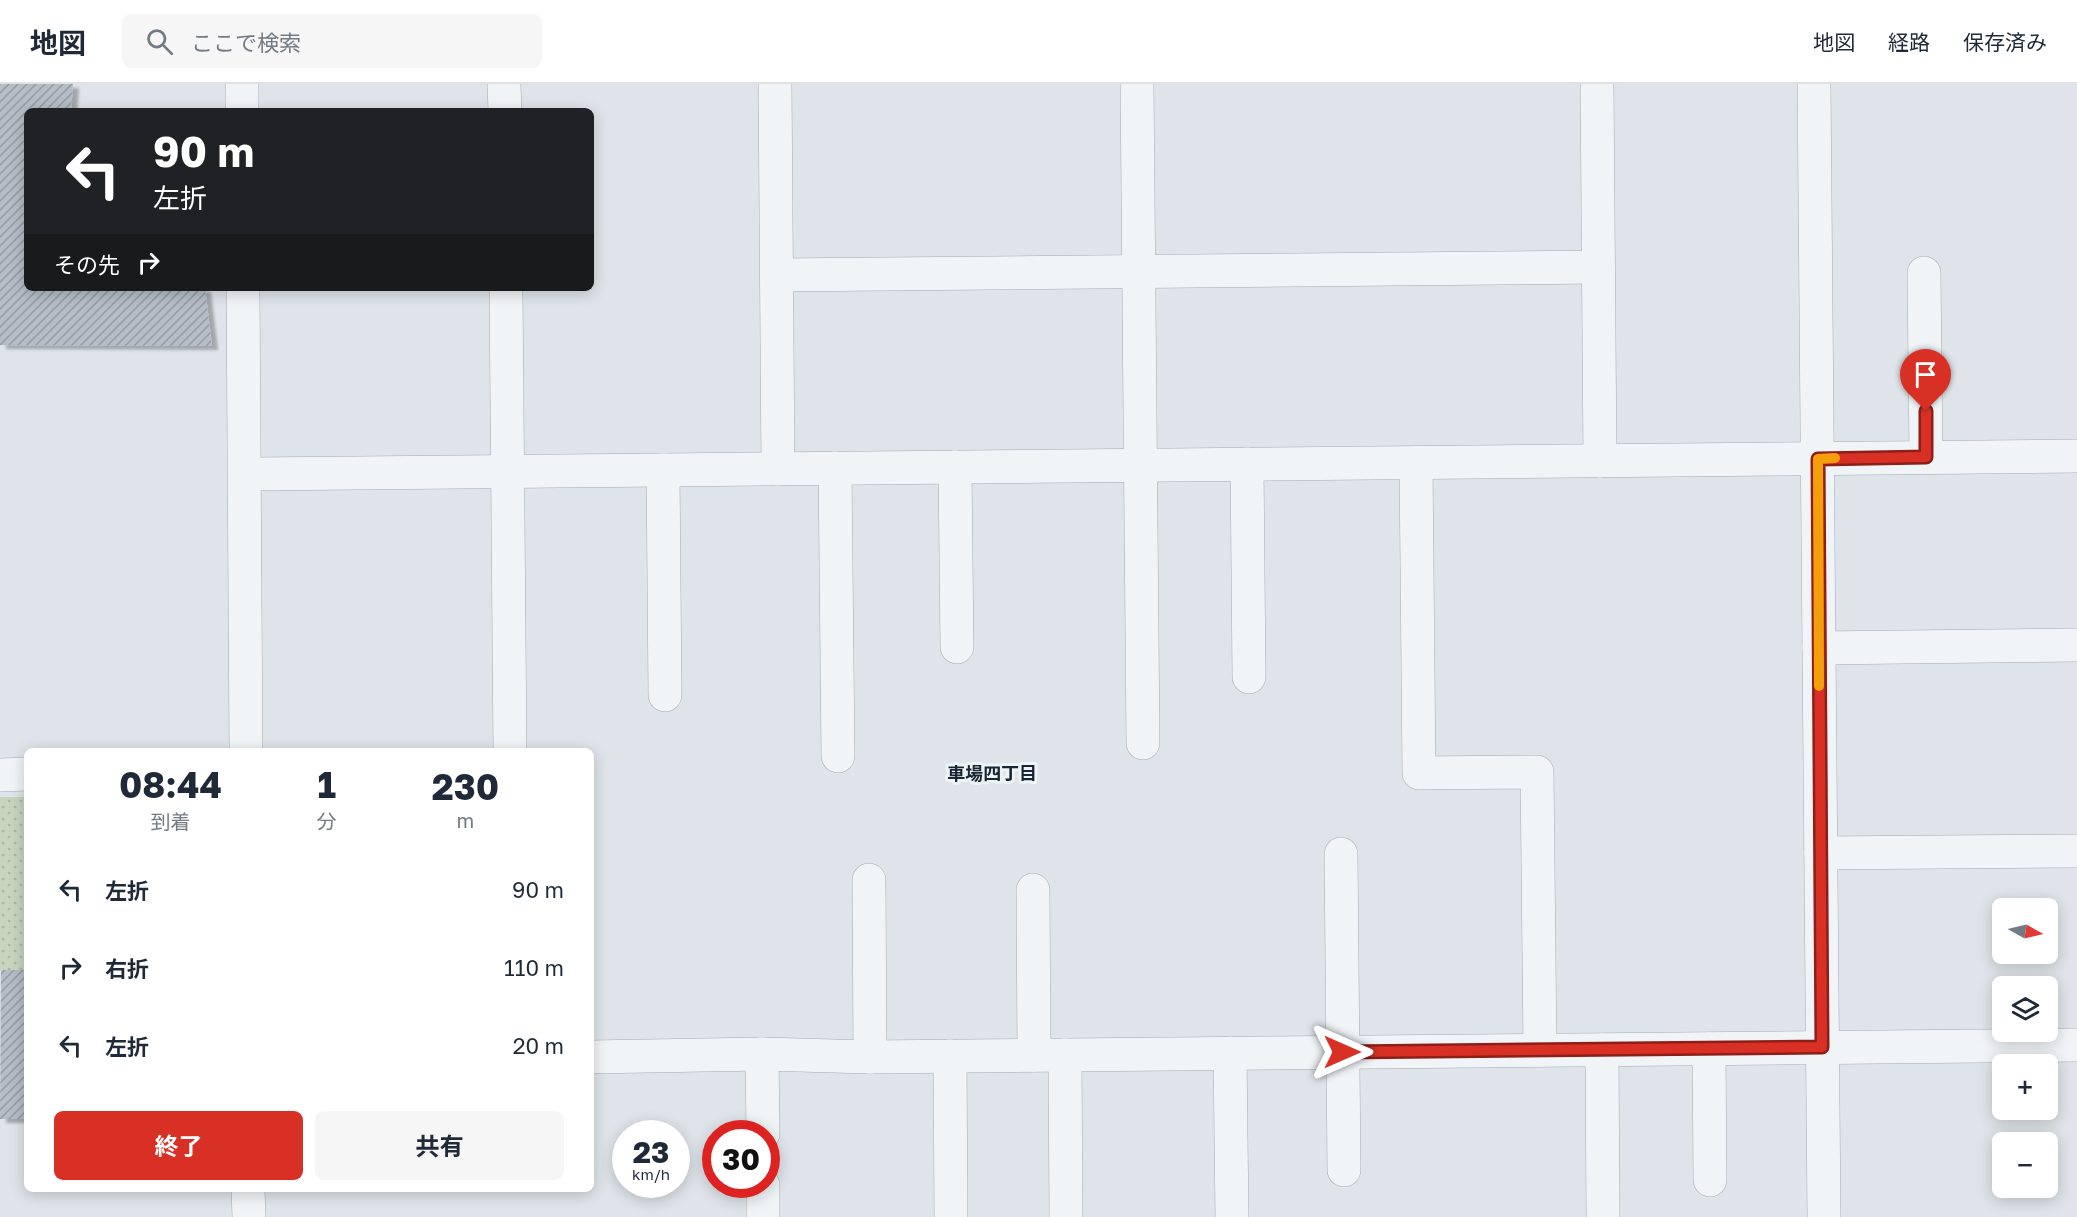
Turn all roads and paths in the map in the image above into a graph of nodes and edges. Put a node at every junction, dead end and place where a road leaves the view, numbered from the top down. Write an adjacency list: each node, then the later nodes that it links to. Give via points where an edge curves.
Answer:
1 (242, 84): 7 (street)
2 (504, 84): 8 (street)
3 (775, 84): 12 (street)
4 (1137, 84): 10 (street)
5 (1597, 84): 9 (street)
6 (1814, 84): 17 (street)
7 (242, 108)
8 (504, 108)
9 (1598, 267): 10 (street); 18 (street)
10 (1139, 271): 12 (street); 21 (street)
11 (1924, 273): 16 (street)
12 (777, 275): 24 (street)
13 (243, 291): 27 (street)
14 (506, 291): 26 (street)
15 (2077, 456): 16 (street)
16 (1926, 457): 17 (street)
17 (1818, 459): 18 (street); 30 (street)
18 (1600, 461): 19 (street)
19 (1416, 462): 20 (street); 47 (street, via 1419,773 1537,772)
20 (1247, 464): 21 (street); 31 (street)
21 (1141, 465): 22 (street); 33 (street)
22 (955, 467): 23 (street); 29 (street)
23 (835, 468): 24 (street); 36 (street)
24 (778, 469): 25 (street)
25 (663, 470): 26 (street); 32 (street)
26 (508, 471): 27 (street); 35 (street)
27 (244, 474): 34 (street)
28 (2077, 645): 30 (street)
29 (957, 647)
30 (1819, 648): 40 (street)
31 (1249, 677)
32 (665, 695)
33 (1143, 743)
34 (246, 748)
35 (510, 748)
36 (838, 756)
37 (24, 774): 38 (street)
38 (0, 775)
39 (2077, 851): 40 (street)
40 (1821, 853): 45 (street)
41 (1341, 855): 49 (street)
42 (869, 880): 55 (street)
43 (1033, 890): 52 (street)
44 (2077, 1045): 45 (street)
45 (1822, 1047): 46 (street); 67 (street)
46 (1709, 1049): 48 (street); 58 (street)
47 (1540, 1050): 48 (street); 49 (street)
48 (1602, 1050): 66 (street)
49 (1342, 1052): 50 (street); 57 (street)
50 (1230, 1053): 52 (street); 65 (street)
51 (762, 1054): 54 (street); 55 (street); 56 (street)
52 (1049, 1055): 53 (street); 64 (street)
53 (950, 1056): 55 (street); 63 (street)
54 (594, 1057)
55 (870, 1057)
56 (763, 1120)
57 (1344, 1170)
58 (1710, 1180)
59 (249, 1192): 61 (street)
60 (763, 1198): 62 (street)
61 (249, 1217)
62 (763, 1217)
63 (951, 1217)
64 (1066, 1217)
65 (1232, 1217)
66 (1603, 1217)
67 (1824, 1217)

